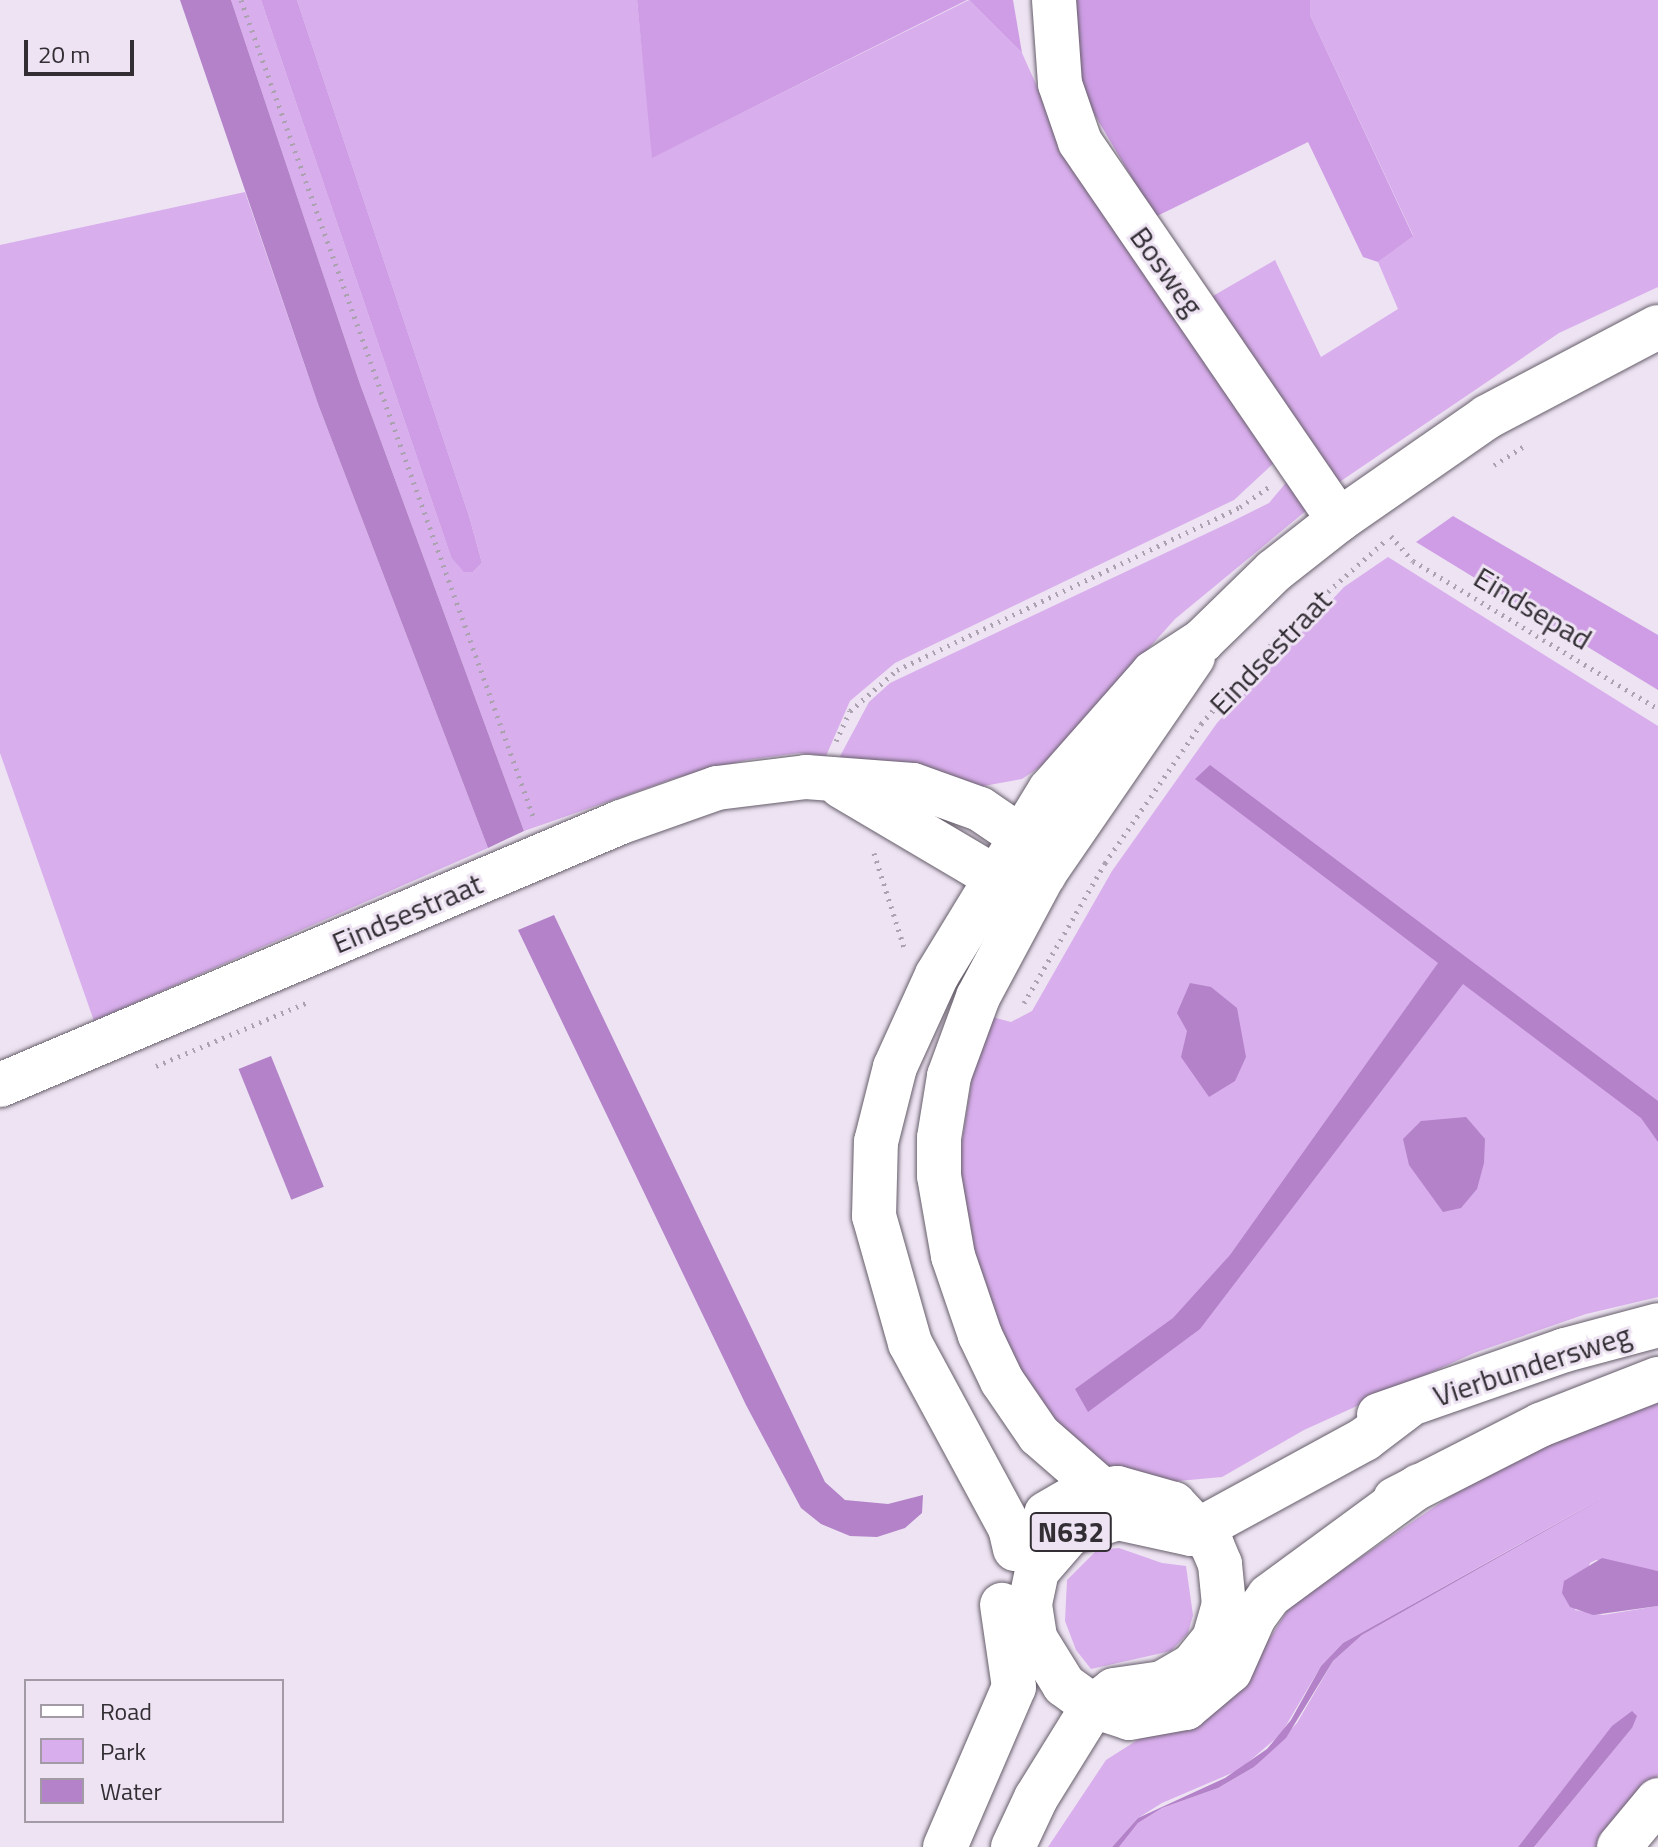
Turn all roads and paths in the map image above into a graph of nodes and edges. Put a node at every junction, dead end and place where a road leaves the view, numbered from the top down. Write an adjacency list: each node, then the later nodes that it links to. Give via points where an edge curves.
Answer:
1 (241, 0): 15 (path)
2 (1054, 0): 5 (street, Bosweg, via 1060,84 1080,142)
3 (1658, 327): 7 (street, Eindsestraat, via 1487,417)
4 (1526, 446): 6 (path)
5 (1300, 460): 7 (street, Bosweg); 12 (path, via 1240,507 897,670 850,711)
6 (1486, 470)
7 (1339, 520): 10 (street, Eindsestraat, via 1274,571)
8 (1402, 527): 9 (path, Eindsestraat)
9 (1391, 536): 11 (path, Eindsepad, via 1413,561); 19 (path, Eindsestraat, via 1280,634 1201,724 1105,863 1025,1002 1017,1008)
10 (1202, 641): 13 (street, Eindsestraat, via 1153,673 1115,712 1050,790); 16 (street, Eindsestraat, via 1177,688)
11 (1658, 709)
12 (824, 778): 13 (street, Eindsestraat, via 913,785 951,796); 15 (street, Eindsestraat, via 717,788); 17 (street)
13 (1021, 837): 16 (street, Eindsestraat); 17 (street, Eindsestraat)
14 (870, 845): 18 (path, via 903,947 910,959)
15 (547, 853): 20 (street, Eindsestraat)
16 (1044, 874): 17 (street); 19 (street, Eindsestraat)
17 (995, 877): 18 (street, Eindsestraat)
18 (937, 975): 25 (street, Eindsestraat, via 895,1067 876,1142 874,1201 888,1281 925,1372)
19 (978, 997): 23 (street, Eindsestraat, via 949,1076 939,1138 939,1176 953,1256 965,1299 1002,1381 1039,1435)
20 (0, 1085)
21 (1658, 1325): 24 (street, Vierbundersweg / N632, via 1565,1350 1350,1423 1245,1482 1193,1502)
22 (1658, 1379): 26 (street, Vierbundersweg, via 1540,1425 1275,1559 1242,1579)
23 (1101, 1489): 24 (street, N632, via 1136,1491); 25 (street, N632, via 1070,1499)
24 (1187, 1516): 25 (street, N632, via 1177,1534 1135,1519 1101,1520); 26 (street, via 1220,1564)
25 (1033, 1542): 27 (street, N632, via 1002,1601)
26 (1239, 1611): 28 (street, via 1192,1666 1162,1683 1114,1690)
27 (1028, 1660): 28 (street, N632); 30 (street, N632)
28 (1111, 1712): 31 (street, via 1036,1798); 32 (street, via 1110,1728)
29 (1658, 1800): 33 (street)
30 (947, 1847)
31 (1013, 1847)
32 (1022, 1847)
33 (1619, 1847)

